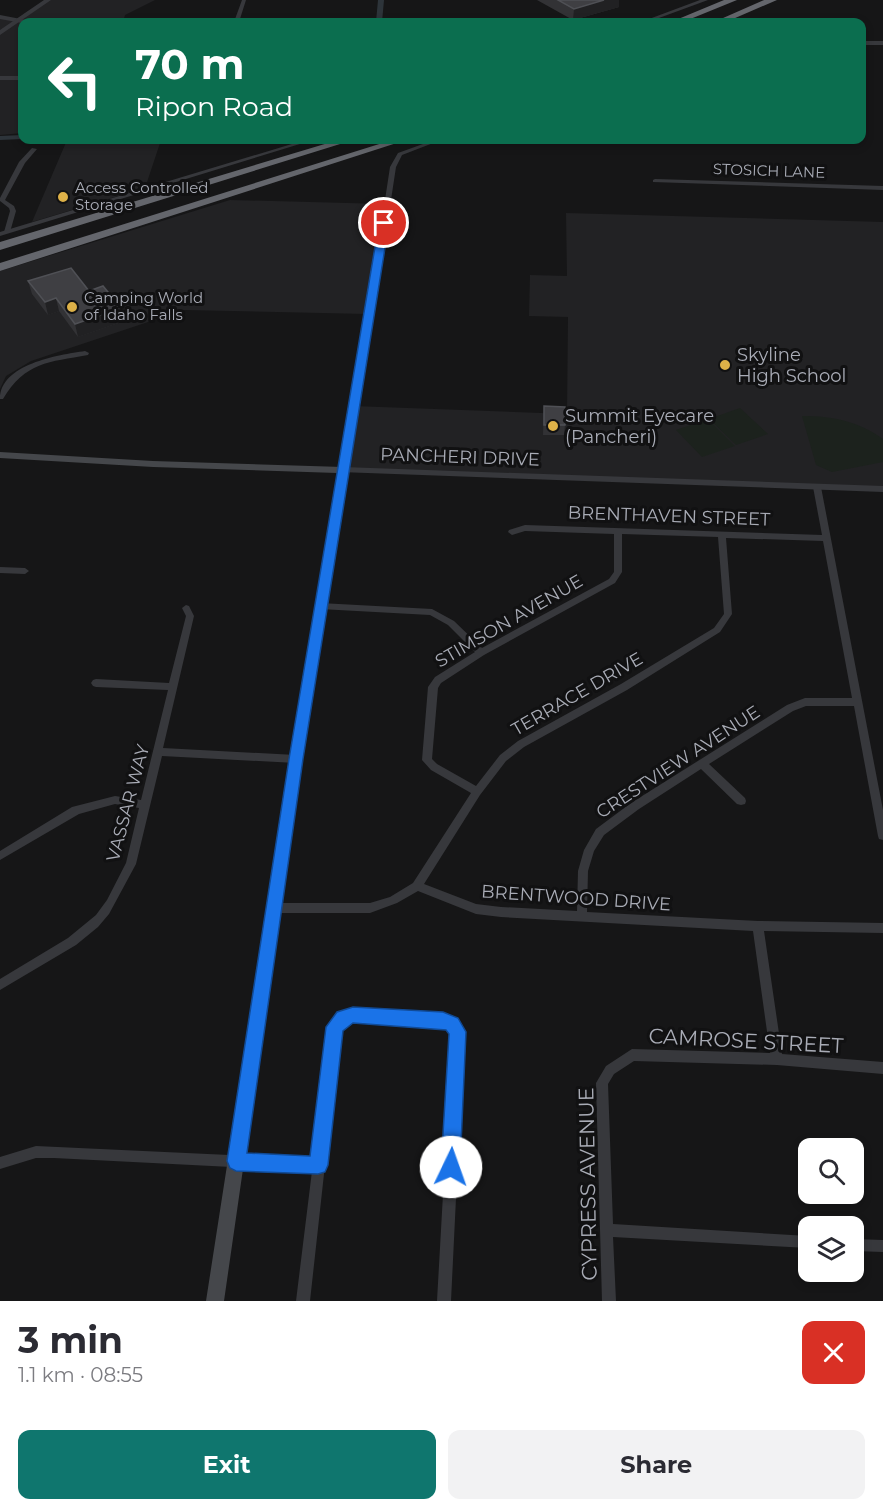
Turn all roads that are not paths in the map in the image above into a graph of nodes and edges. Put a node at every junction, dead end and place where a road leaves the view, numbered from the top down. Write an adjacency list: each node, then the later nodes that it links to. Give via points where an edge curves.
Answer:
1 (48, 0): 8 (street)
2 (59, 0): 9 (street)
3 (244, 0): 10 (street)
4 (705, 0): 11 (street)
5 (732, 0): 12 (highway)
6 (772, 0): 13 (highway)
7 (0, 17): 14 (street)
8 (28, 18)
9 (30, 18)
10 (237, 18)
11 (655, 18)
12 (686, 18)
13 (729, 18)
14 (18, 21)
15 (18, 24): 17 (street)
16 (18, 26): 18 (street)
17 (0, 33)
18 (0, 42)
19 (866, 42): 20 (street)
20 (883, 43)
21 (0, 78): 22 (street)
22 (18, 78)
23 (297, 144): 30 (street)
24 (335, 144): 31 (highway)
25 (388, 144): 32 (highway)
26 (427, 144): 36 (street, via 396,159)
27 (34, 149): 30 (street, via 22,162 2,200 13,211)
28 (655, 181): 29 (street, STOSICH LANE)
29 (883, 188)
30 (3, 233)
31 (0, 246)
32 (0, 267)
33 (85, 353): 34 (street, via 56,357 24,370)
34 (0, 397)
35 (0, 455): 36 (main road, PANCHERI DRIVE)
36 (343, 470): 37 (street, PANCHERI DRIVE); 45 (main road)
37 (817, 487): 38 (street, PANCHERI DRIVE); 42 (street)
38 (883, 489)
39 (618, 531): 40 (street, BRENTHAVEN STREET, via 525,528); 41 (street, BRENTHAVEN STREET); 47 (street, STIMSON AVENUE, via 618,572 612,581)
40 (512, 532)
41 (722, 535): 42 (street, BRENTHAVEN STREET); 54 (street, TERRACE DRIVE, via 728,614 717,630 521,744 503,758)
42 (826, 538): 50 (street)
43 (0, 570): 44 (street)
44 (25, 571)
45 (320, 606): 47 (street, via 432,612 452,623); 52 (main road)
46 (186, 608): 49 (street, VASSAR WAY, via 190,616)
47 (481, 653): 54 (street, STIMSON AVENUE, via 433,687 427,760)
48 (96, 683): 49 (street)
49 (174, 687): 51 (street, VASSAR WAY)
50 (856, 702): 53 (street, CRESTVIEW AVENUE, via 805,702); 57 (street)
51 (159, 752): 52 (street); 56 (street, VASSAR WAY)
52 (296, 759): 60 (main road)
53 (701, 763): 55 (street); 61 (street, CRESTVIEW AVENUE, via 600,832 583,871)
54 (477, 792): 59 (street, TERRACE DRIVE)
55 (741, 801)
56 (144, 805): 58 (street, via 114,800 76,810); 64 (street, VASSAR WAY, via 131,864 96,923)
57 (883, 837)
58 (0, 856)
59 (417, 886): 60 (street, via 370,908); 61 (street, BRENTWOOD DRIVE, via 476,909)
60 (275, 908): 68 (main road)
61 (582, 915): 62 (street, BRENTWOOD DRIVE)
62 (758, 926): 63 (street, BRENTWOOD DRIVE); 65 (street)
63 (883, 928)
64 (0, 985)
65 (777, 1059): 66 (street, CAMROSE STREET); 67 (street, CAMROSE STREET, via 632,1055)
66 (883, 1068)
67 (611, 1069): 71 (street, CYPRESS AVENUE, via 602,1083)
68 (236, 1161): 69 (street, via 36,1152); 70 (street); 75 (main road)
69 (0, 1163)
70 (318, 1165): 76 (street); 77 (street, via 334,1027 353,1015 443,1020 452,1024 458,1032)
71 (607, 1230): 72 (street); 78 (street, CYPRESS AVENUE)
72 (798, 1241)
73 (864, 1245): 74 (street)
74 (883, 1246)
75 (215, 1301)
76 (303, 1301)
77 (444, 1301)
78 (609, 1301)

